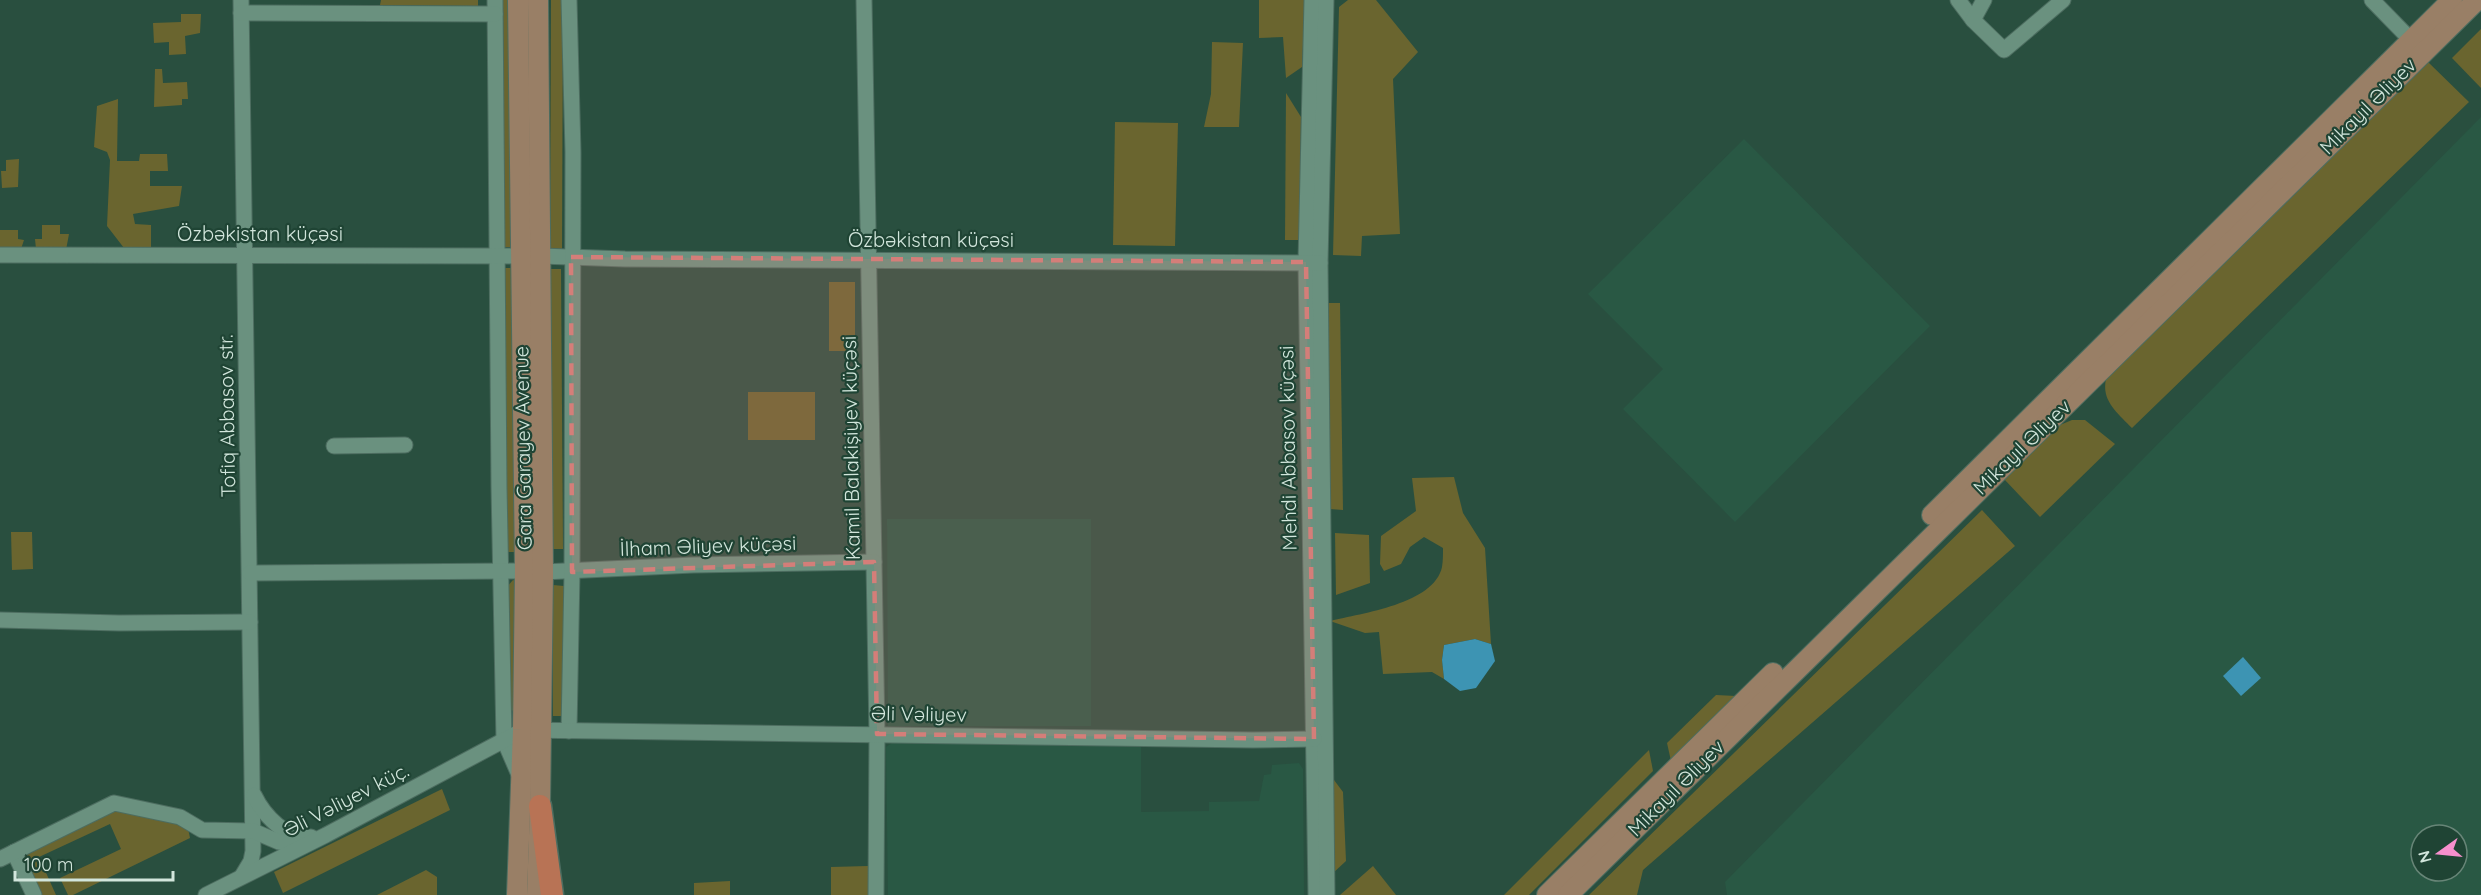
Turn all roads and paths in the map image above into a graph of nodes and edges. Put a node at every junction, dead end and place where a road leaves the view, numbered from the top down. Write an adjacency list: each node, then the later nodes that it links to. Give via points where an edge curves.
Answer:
1 (518, 0): 18 (main road, Gara Garayev Avenue)
2 (538, 0): 19 (main road, Gara Garayev Avenue)
3 (569, 0): 21 (street)
4 (864, 0): 22 (street, Kamil Balakişiyev küçəsi)
5 (1958, 0): 14 (street)
6 (1984, 0): 14 (street)
7 (2063, 0): 14 (street, via 2004,50)
8 (2372, 0): 15 (street)
9 (2452, 0): 15 (main road, Mikayıl Əliyev)
10 (2476, 0): 56 (main road, Mikayıl Əliyev)
11 (1322, 3): 23 (street, Mehdi Abbasov küçəsi)
12 (241, 6): 13 (street); 17 (street, Tofiq Abbasov str.)
13 (495, 7): 20 (street)
14 (1974, 20)
15 (2410, 39): 55 (main road, Mikayıl Əliyev)
16 (0, 255): 17 (street, Özbəkistan küçəsi)
17 (246, 255): 20 (street, Özbəkistan küçəsi); 30 (street, Tofiq Abbasov str.)
18 (520, 256): 19 (street, Özbəkistan küçəsi); 20 (street, Özbəkistan küçəsi); 28 (main road, Gara Garayev Avenue)
19 (541, 256): 21 (street, Özbəkistan küçəsi); 28 (main road, Gara Garayev Avenue)
20 (497, 257): 27 (street)
21 (571, 257): 22 (street, Özbəkistan küçəsi); 29 (street)
22 (868, 260): 23 (street, Özbəkistan küçəsi); 26 (street, Kamil Balakişiyev küçəsi)
23 (1313, 263): 36 (street, Mehdi Abbasov küçəsi); 54 (street, Mehdi Abbasov küçəsi)
24 (405, 445): 25 (street)
25 (334, 446)
26 (874, 562): 29 (street, İlham Əliyev küçəsi); 35 (street, Kamil Balakişiyev küçəsi)
27 (501, 572): 28 (street, İlham Əliyev küçəsi); 30 (street, İlham Əliyev küçəsi); 37 (street)
28 (534, 572): 29 (street, İlham Əliyev küçəsi); 33 (main road, Gara Garayev Avenue)
29 (572, 572): 34 (street)
30 (250, 573): 32 (street, Tofiq Abbasov str.)
31 (0, 620): 32 (street)
32 (250, 622): 39 (street, Tofiq Abbasov str.)
33 (532, 730): 34 (street, Əli Vəliyev); 37 (street, Əli Vəliyev küç.); 38 (main road, Gara Garayev Avenue); 40 (main road, Gara Garayev Avenue)
34 (568, 731): 35 (street, Əli Vəliyev)
35 (877, 734): 36 (street, Əli Vəliyev); 52 (street, Kamil Balakişiyev küçəsi)
36 (1314, 739): 53 (street, Mehdi Abbasov küçəsi)
37 (504, 740): 38 (street); 42 (street, Əli Vəliyev küç.)
38 (521, 779): 49 (main road, Gara Garayev Avenue)
39 (253, 793): 41 (street, Tofiq Abbasov str.); 42 (street, via 263,810 284,830 306,838)
40 (540, 806): 50 (main road, Gara Garayev Avenue); 51 (highway)
41 (253, 831): 43 (street, via 279,842); 44 (street, via 202,830 180,816 114,803); 45 (street); 46 (street, Tofiq Abbasov str., via 251,861)
42 (326, 835): 43 (street, Əli Vəliyev küç.)
43 (306, 845): 45 (street, Əli Vəliyev küç.)
44 (7, 856): 47 (street)
45 (273, 861): 46 (street, Əli Vəliyev küç.)
46 (237, 884): 48 (street, Əli Vəliyev küç.)
47 (34, 895)
48 (206, 895)
49 (517, 895)
50 (537, 895)
51 (552, 895)
52 (876, 895)
53 (1316, 895)
54 (1328, 895)
55 (1547, 895)
56 (1568, 895)

